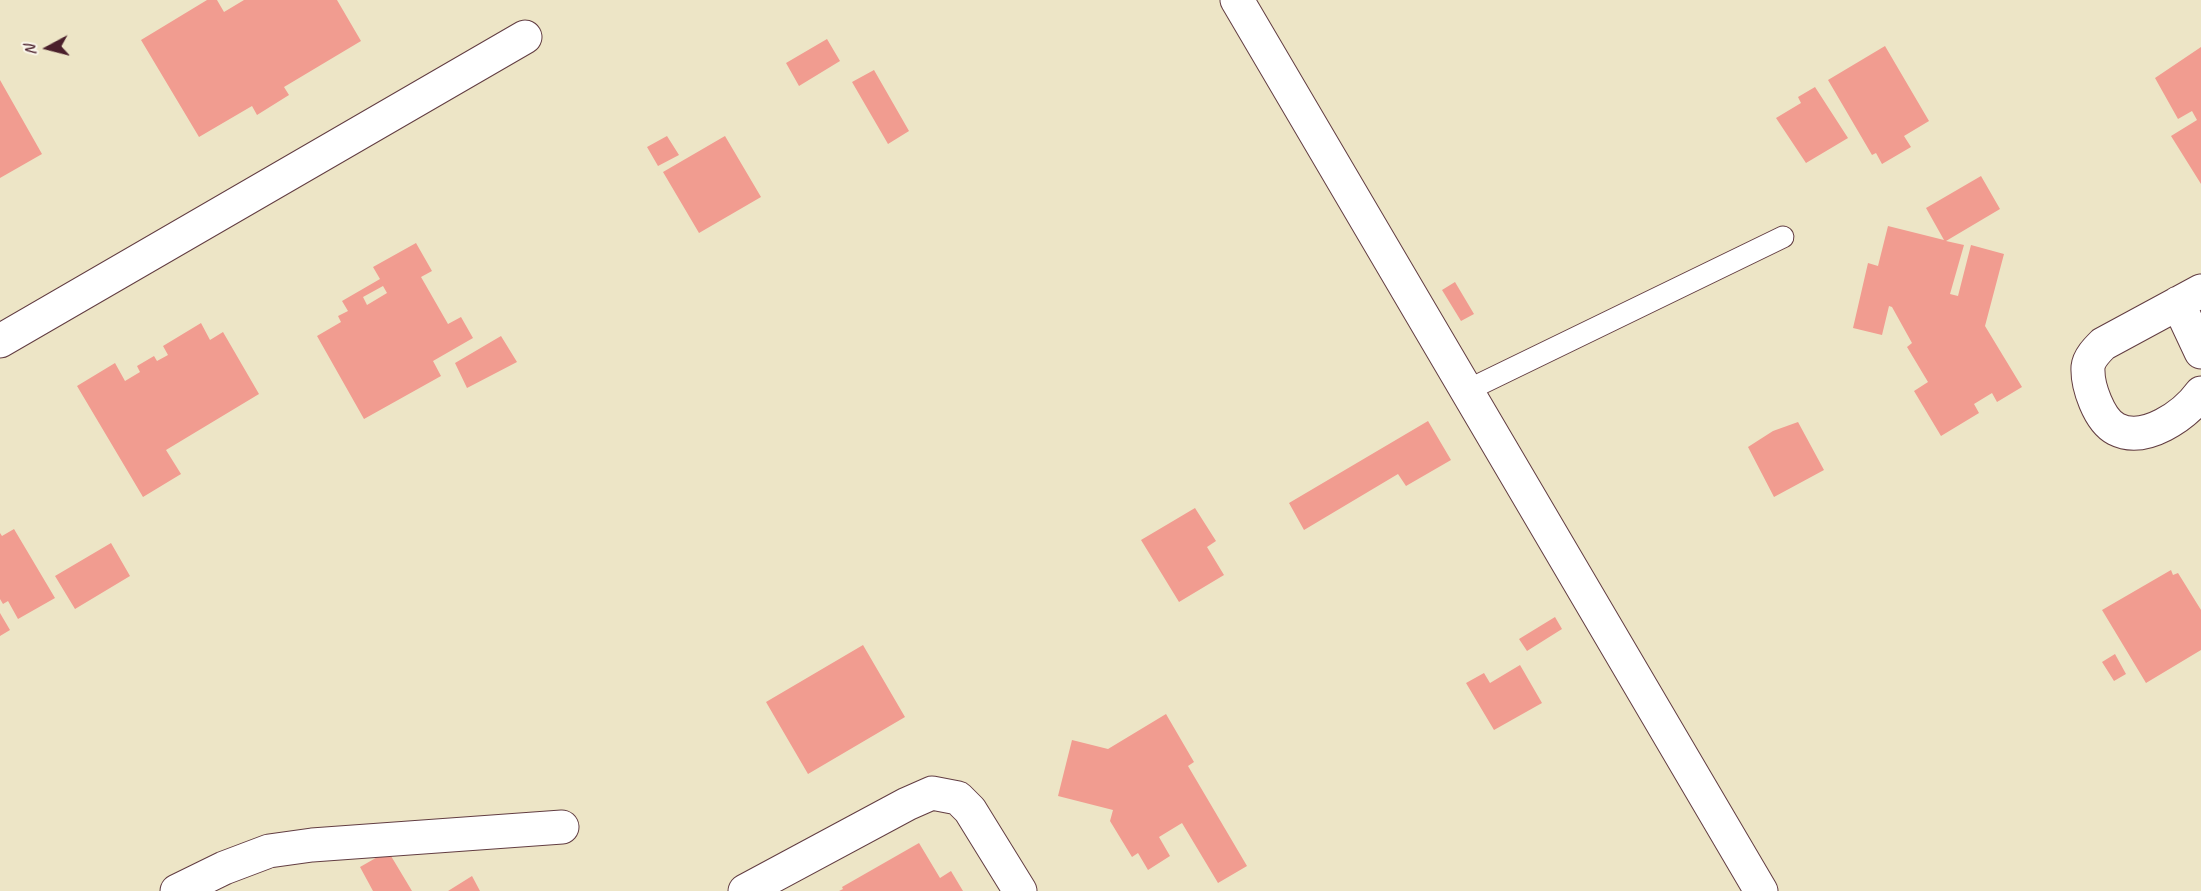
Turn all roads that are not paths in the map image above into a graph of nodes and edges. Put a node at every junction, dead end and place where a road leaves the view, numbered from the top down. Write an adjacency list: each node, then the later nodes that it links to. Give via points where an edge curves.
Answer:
1 (1237, 0): 7 (street)
2 (525, 37): 5 (street)
3 (1783, 237): 7 (lane)
4 (2190, 297): 6 (street); 8 (street, via 2103,344 2088,366 2100,411 2115,429 2129,434 2161,426 2191,406)
5 (0, 341)
6 (2201, 352)
7 (1468, 390): 13 (street)
8 (2201, 393)
9 (562, 827): 10 (street, via 269,851)
10 (177, 891)
11 (746, 891): 12 (street, via 932,793 958,798 970,810)
12 (1020, 891)
13 (1761, 891)

